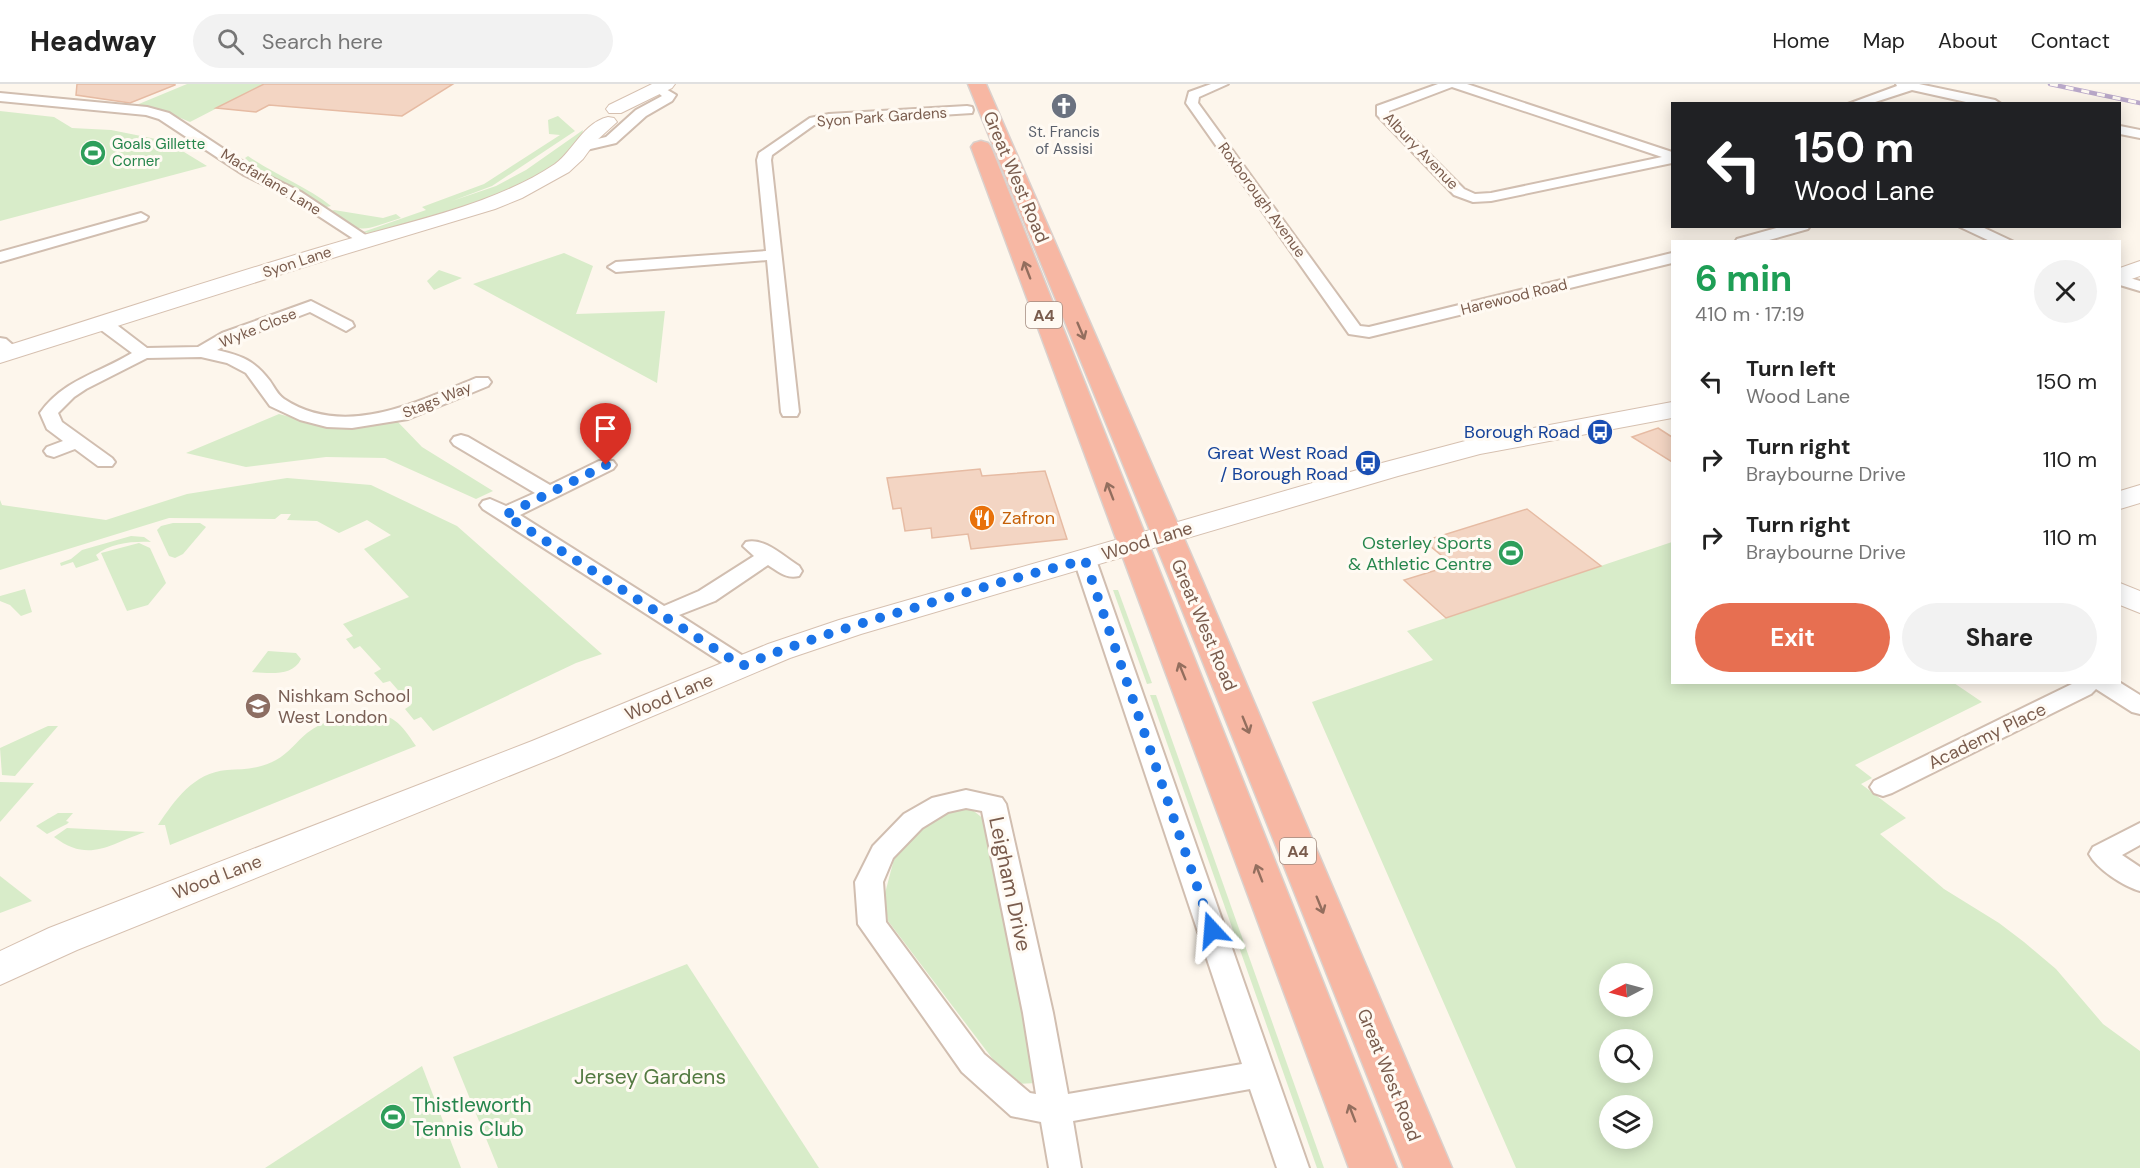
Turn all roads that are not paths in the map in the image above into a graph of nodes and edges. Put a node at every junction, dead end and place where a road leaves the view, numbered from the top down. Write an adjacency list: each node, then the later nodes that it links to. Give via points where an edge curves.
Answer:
1 (957, 84): 11 (highway, Great West Road / A4)
2 (977, 84): 48 (highway, Great West Road / A4, one-way to 48)
3 (1222, 84): 33 (street, Roxborough Avenue, via 1193,94 1192,103)
4 (1449, 84): 15 (street, Albury Avenue, via 1382,109 1383,115 1459,192 1473,198)
5 (1455, 84): 16 (street)
6 (1906, 85): 9 (street); 10 (street)
7 (663, 86): 12 (street, Syon Lane); 12 (street, Syon Lane, via 668,98 640,113 610,140)
8 (0, 97): 20 (street, Macfarlane Lane, via 147,111 164,116 249,172 296,195)
9 (1859, 102)
10 (1986, 102)
11 (967, 110): 23 (street, Syon Park Gardens, via 810,122 766,153); 48 (highway, Great West Road / A4, one-way to 11)
12 (595, 123): 20 (street, Syon Lane, via 562,168 515,194 439,221)
13 (2121, 130): 14 (street)
14 (2140, 135)
15 (1671, 157)
16 (1671, 157)
17 (141, 218): 24 (street)
18 (1795, 228): 21 (street)
19 (1970, 228): 22 (street)
20 (365, 240): 31 (street, Syon Lane)
21 (1750, 240)
22 (2002, 240)
23 (774, 255): 26 (street); 39 (street, Syon Park Gardens)
24 (0, 257)
25 (1671, 258): 33 (street, Harewood Road, via 1369,332)
26 (616, 267)
27 (2140, 268): 28 (street)
28 (2121, 278)
29 (2121, 278): 30 (street)
30 (2140, 286)
31 (103, 323): 34 (street, Syon Lane); 36 (street)
32 (346, 326): 35 (street, Wyke Close, via 311,306 228,337)
33 (1355, 330)
34 (4, 350)
35 (201, 352): 36 (street, Stags Way); 37 (street, Stags Way, via 243,364 252,369 276,402 327,421 352,422 401,415 474,377)
36 (143, 353): 41 (street, via 57,399 49,413 54,425)
37 (498, 390)
38 (1671, 410): 48 (street, Wood Lane, via 1478,446)
39 (790, 412)
40 (461, 441): 45 (street)
41 (77, 442): 42 (street); 43 (street)
42 (54, 451)
43 (105, 462)
44 (606, 465): 45 (street)
45 (548, 492): 51 (street, via 497,510)
46 (2140, 493): 47 (street)
47 (2121, 501)
48 (1149, 541): 49 (street, Wood Lane); 64 (highway, Great West Road / A4, one-way to 48, via 1188,686); 65 (highway, Great West Road / A4, one-way to 65)
49 (1085, 560): 52 (street, Wood Lane, via 850,627); 60 (street)
50 (791, 571): 51 (street, via 761,551 707,596)
51 (660, 615): 52 (street)
52 (742, 666): 59 (street, Wood Lane, via 63,939)
53 (2087, 684): 56 (street, Academy Place)
54 (2104, 684): 55 (street)
55 (2140, 706)
56 (1883, 787)
57 (2140, 833): 58 (street, via 2102,854)
58 (2140, 880)
59 (0, 969)
60 (1262, 1074): 61 (street, Leigham Drive); 63 (street)
61 (1055, 1110): 61 (street, Leigham Drive, via 1022,1106 973,1063 872,924 869,882 882,853 913,821 941,804 966,799 993,804); 62 (street, Leigham Drive)
62 (1065, 1168)
63 (1293, 1168)
64 (1373, 1168)
65 (1428, 1168)

